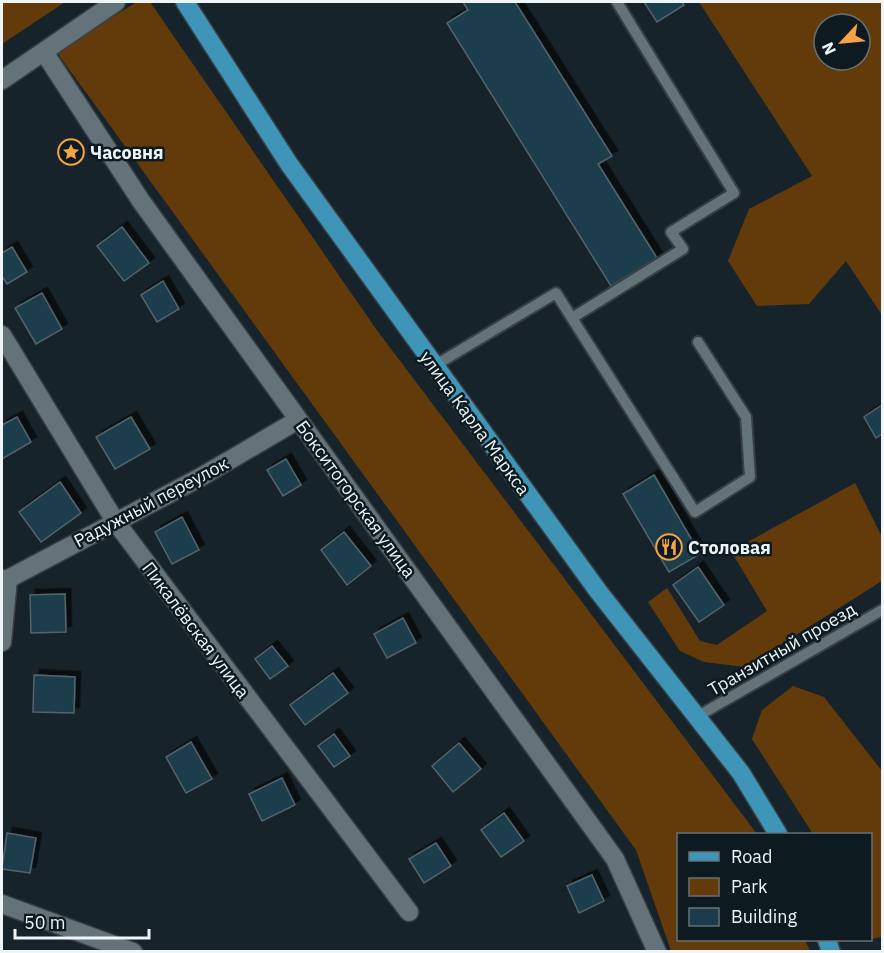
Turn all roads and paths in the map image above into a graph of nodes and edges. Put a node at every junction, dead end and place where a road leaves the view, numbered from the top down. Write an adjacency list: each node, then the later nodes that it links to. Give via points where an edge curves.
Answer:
1 (116, 2): 4 (street)
2 (184, 2): 9 (main road, улица Карла Маркса, via 289,164)
3 (617, 2): 6 (lane, via 734,193 671,232 682,249)
4 (44, 52): 5 (street); 10 (street, Бокситогорская улица, via 141,201)
5 (2, 80)
6 (572, 318): 8 (lane, via 694,512 750,477 746,417); 9 (lane, via 556,293)
7 (2, 335): 11 (street, Пикалёвская улица)
8 (698, 342)
9 (434, 366): 15 (main road, улица Карла Маркса, via 598,591)
10 (298, 420): 11 (street, Радужный переулок); 20 (street, Бокситогорская улица, via 615,859)
11 (115, 521): 12 (street, Радужный переулок); 18 (street, Пикалёвская улица)
12 (4, 579): 14 (street)
13 (882, 610): 15 (lane, Транзитный проезд)
14 (2, 642)
15 (698, 716): 16 (main road, улица Карла Маркса, via 741,773)
16 (777, 833)
17 (2, 904): 19 (street)
18 (409, 912)
19 (133, 951)
20 (657, 951)

